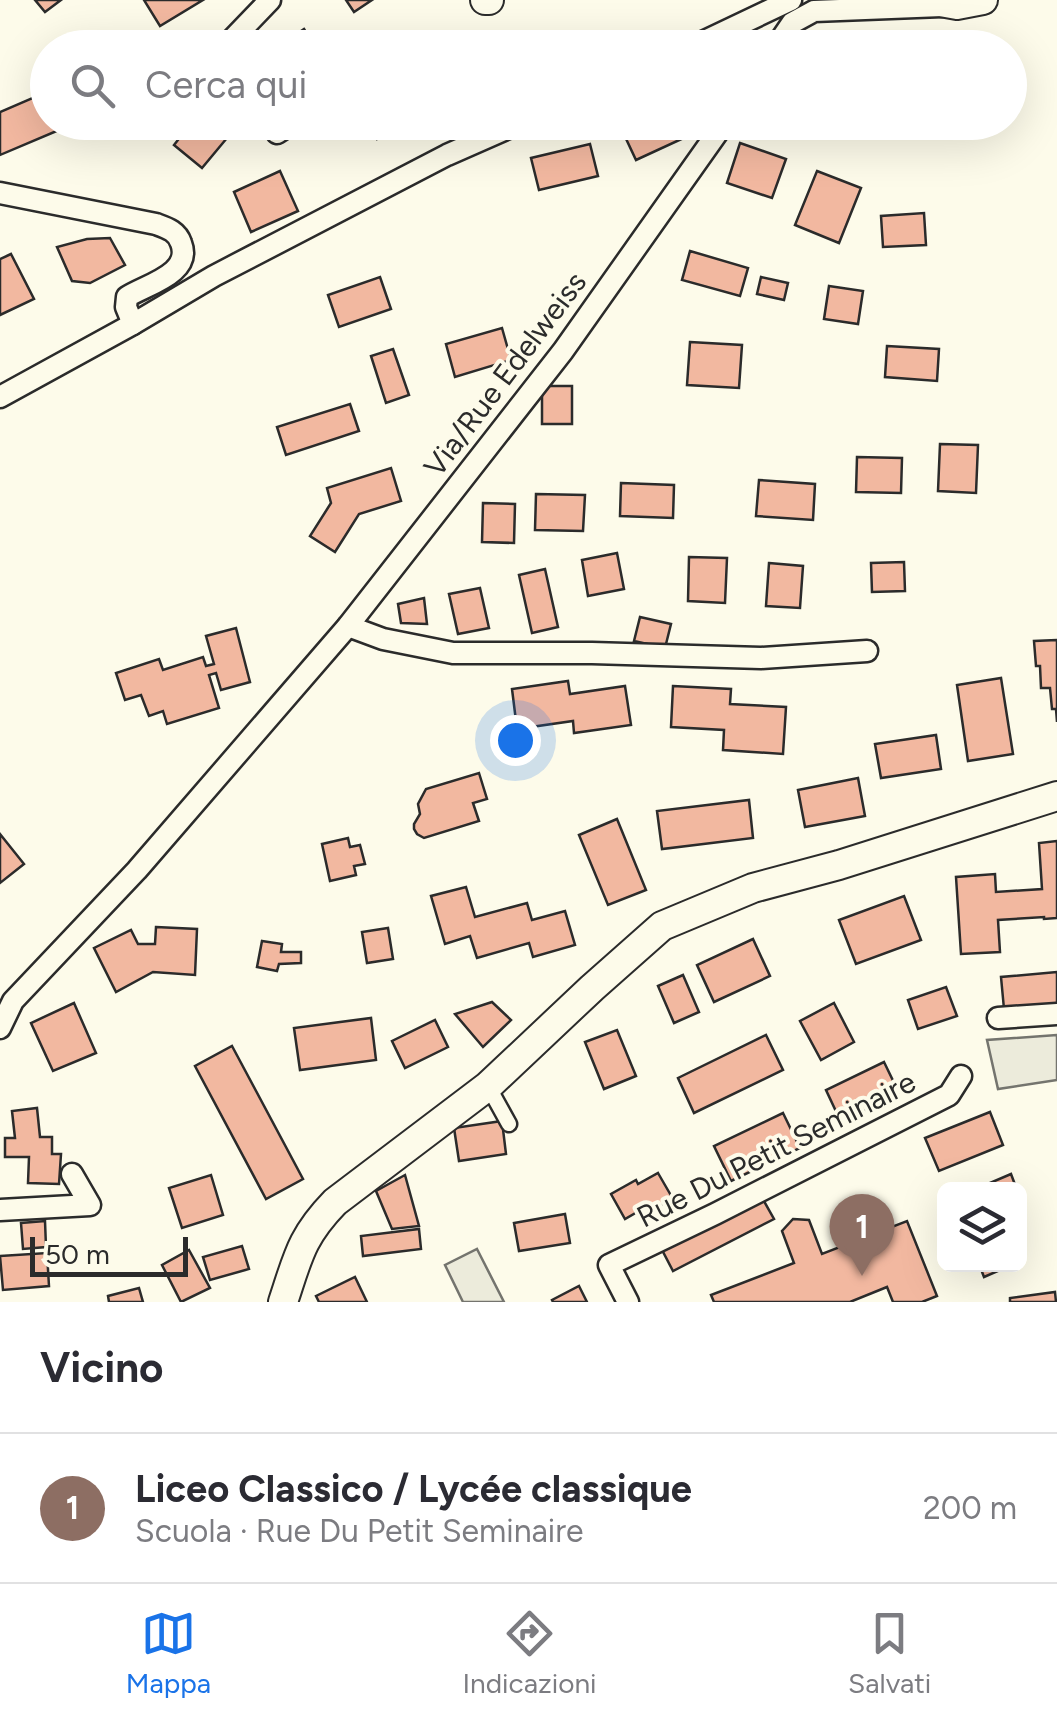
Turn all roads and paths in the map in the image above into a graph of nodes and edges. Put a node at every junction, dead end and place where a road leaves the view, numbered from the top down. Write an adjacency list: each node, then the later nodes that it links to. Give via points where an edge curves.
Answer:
1 (270, 0): 5 (street)
2 (810, 0): 4 (street)
3 (956, 2): 7 (street, via 814,11)
4 (781, 3): 6 (street)
5 (241, 30)
6 (726, 30)
7 (787, 30)
8 (481, 140): 11 (street)
9 (713, 140): 13 (street, Via/Rue Edelweiss, via 563,352)
10 (0, 192): 11 (street, via 156,224 180,238 181,264 127,297)
11 (134, 324): 12 (street)
12 (0, 398)
13 (348, 626): 14 (street, via 453,653 762,658); 18 (street, Via/Rue Edelweiss, via 137,870 12,1001)
14 (867, 651)
15 (1057, 796): 20 (main road, via 753,888 662,926)
16 (1057, 1014): 17 (street)
17 (998, 1018)
18 (0, 1028)
19 (961, 1076): 25 (street, Rue Du Petit Seminaire, via 950,1095 609,1265)
20 (488, 1086): 21 (street); 24 (main road, via 315,1223)
21 (508, 1124)
22 (72, 1174): 23 (street, via 90,1206)
23 (0, 1210)
24 (284, 1302)
25 (628, 1302)

